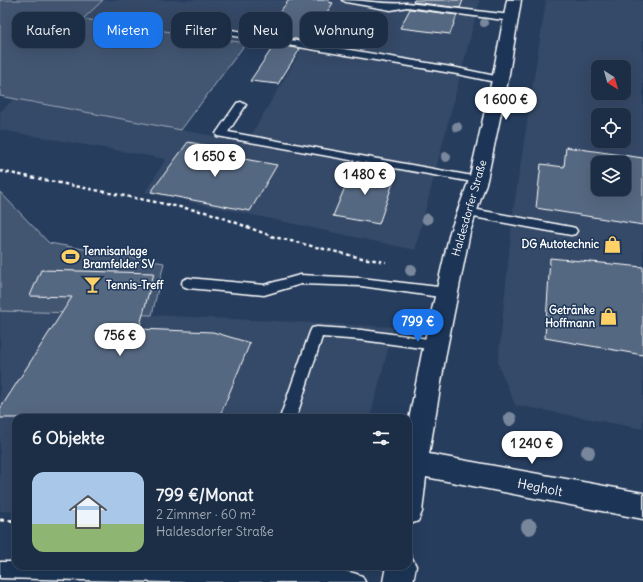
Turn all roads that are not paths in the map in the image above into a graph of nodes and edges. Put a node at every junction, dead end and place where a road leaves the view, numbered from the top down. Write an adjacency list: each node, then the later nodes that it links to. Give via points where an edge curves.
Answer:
1 (346, 0): 3 (lane, via 391,7 407,5)
2 (514, 0): 3 (street, Haldesdorfer Straße)
3 (511, 18): 5 (street, Haldesdorfer Straße)
4 (231, 33): 5 (lane)
5 (500, 80): 7 (street, Haldesdorfer Straße)
6 (242, 105): 7 (lane, via 221,134)
7 (478, 180): 8 (street, Haldesdorfer Straße)
8 (467, 212): 9 (lane); 11 (street, Haldesdorfer Straße, via 460,232)
9 (570, 231)
10 (188, 283): 11 (lane, via 264,290 300,279 361,282)
11 (447, 293): 12 (street, Haldesdorfer Straße)
12 (436, 345): 13 (lane, via 318,332); 14 (street, Haldesdorfer Straße)
13 (289, 414)
14 (414, 463): 15 (street, Haldesdorfer Straße); 16 (street, Hegholt)
15 (412, 479)
16 (643, 506)
17 (0, 570): 19 (lane, via 325,577)
18 (400, 570): 20 (street)
19 (356, 582)
20 (398, 582)

